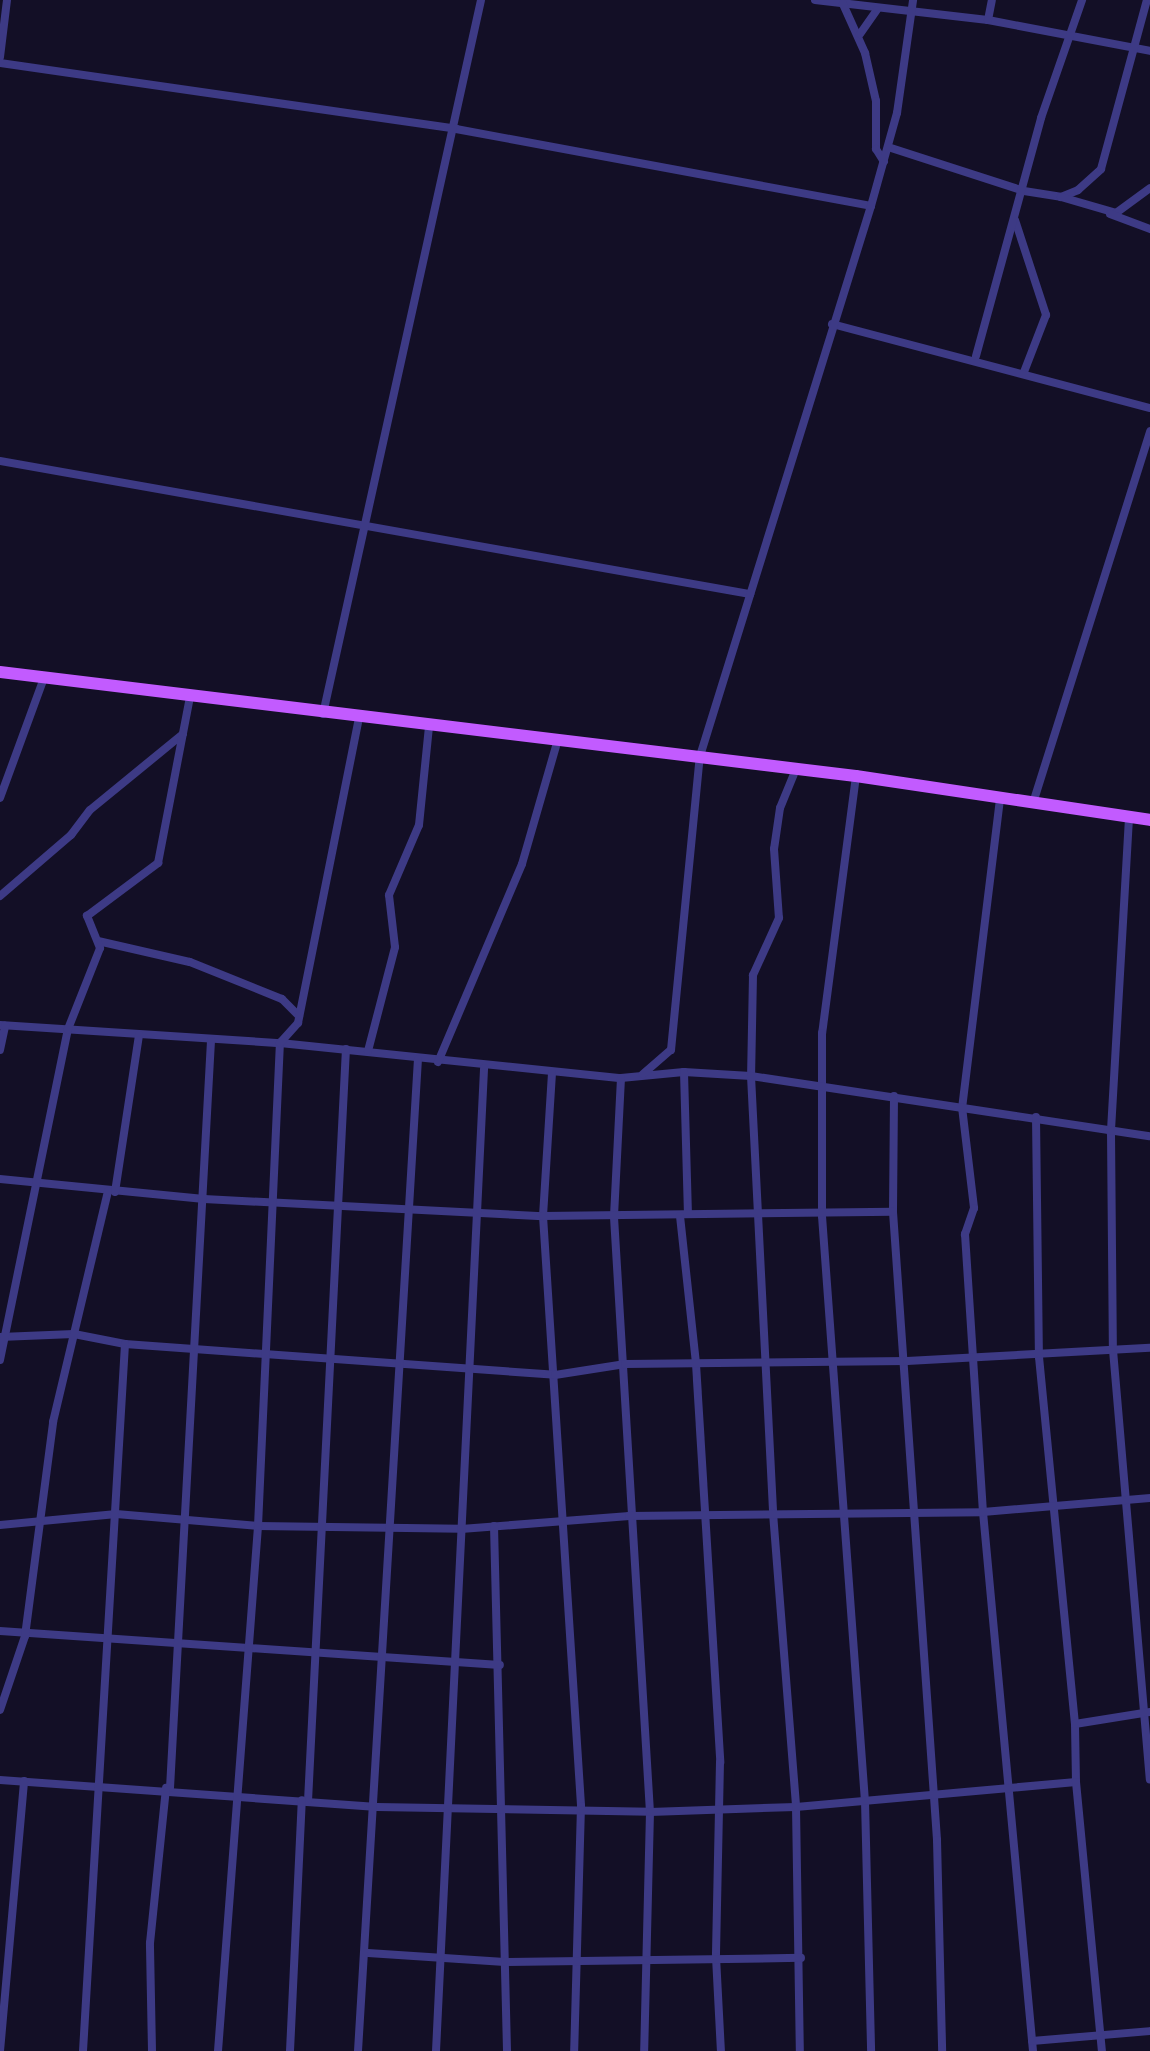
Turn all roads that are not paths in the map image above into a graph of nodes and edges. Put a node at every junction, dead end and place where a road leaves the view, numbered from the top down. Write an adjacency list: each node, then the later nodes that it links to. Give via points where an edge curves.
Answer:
1 (7, 0): 16 (street)
2 (481, 0): 18 (street)
3 (815, 0): 8 (street)
4 (913, 0): 10 (street)
5 (992, 0): 11 (street)
6 (1082, 0): 13 (street)
7 (1147, 0): 14 (street)
8 (843, 4): 9 (street); 12 (street)
9 (877, 10): 10 (street); 12 (street)
10 (911, 13): 11 (street); 19 (street)
11 (988, 20): 13 (street)
12 (860, 34): 20 (street, via 876,101 876,149)
13 (1067, 34): 14 (street); 22 (street)
14 (1137, 49): 15 (street); 23 (street, via 1101,169 1093,181)
15 (1150, 51)
16 (0, 57)
17 (0, 63): 18 (street)
18 (456, 129): 24 (street); 34 (street)
19 (888, 147): 20 (street); 22 (street)
20 (884, 162): 24 (street)
21 (1150, 188): 25 (street, via 1125,210)
22 (1024, 191): 23 (street); 26 (street)
23 (1061, 197): 25 (street)
24 (872, 206): 28 (street)
25 (1108, 212): 27 (street)
26 (1015, 220): 29 (street); 30 (street, via 1046,315)
27 (1150, 229)
28 (832, 324): 31 (street); 35 (street)
29 (976, 356)
30 (1024, 372)
31 (1150, 408)
32 (1150, 430): 49 (street)
33 (0, 461): 34 (street)
34 (362, 524): 35 (street); 39 (street)
35 (750, 594): 44 (street)
36 (0, 672): 37 (main road)
37 (44, 678): 38 (main road); 47 (street)
38 (190, 697): 39 (main road); 42 (street)
39 (323, 713): 40 (main road)
40 (359, 718): 41 (main road); 54 (street)
41 (429, 727): 43 (main road); 62 (street, via 419,825 389,895 395,947)
42 (183, 734): 52 (street, via 90,810 71,835); 53 (street, via 158,863 91,909 86,922)
43 (557, 743): 44 (main road); 64 (street, via 522,864)
44 (700, 757): 45 (main road); 69 (street, via 671,1050 658,1068)
45 (796, 769): 46 (main road); 68 (street, via 780,808 774,849 779,918 753,975)
46 (856, 776): 48 (main road); 71 (street, via 822,1033)
47 (0, 798)
48 (1000, 799): 49 (main road); 73 (street)
49 (1033, 803): 50 (main road)
50 (1129, 818): 51 (main road); 75 (street)
51 (1150, 820)
52 (0, 897)
53 (99, 941): 54 (street, via 190,962 275,995); 56 (street)
54 (299, 1016): 59 (street)
55 (2, 1026): 56 (street); 61 (street)
56 (68, 1029): 57 (street); 78 (street)
57 (139, 1035): 58 (street); 79 (street)
58 (211, 1041): 59 (street); 80 (street)
59 (280, 1043): 60 (street); 81 (street)
60 (346, 1049): 62 (street); 82 (street)
61 (0, 1050)
62 (368, 1051): 63 (street)
63 (418, 1060): 64 (street); 83 (street)
64 (438, 1062): 65 (street)
65 (484, 1068): 67 (street); 85 (street)
66 (684, 1072): 68 (street); 69 (street); 86 (street)
67 (552, 1073): 70 (street); 88 (street)
68 (751, 1076): 71 (street); 87 (street)
69 (635, 1077): 70 (street)
70 (621, 1078): 90 (street)
71 (824, 1089): 72 (street); 89 (street)
72 (894, 1096): 73 (street); 84 (street)
73 (962, 1107): 74 (street); 99 (street, via 974,1208 965,1234)
74 (1036, 1116): 75 (street); 98 (street)
75 (1111, 1133): 76 (street); 96 (street)
76 (1150, 1136)
77 (0, 1179): 78 (street)
78 (36, 1184): 79 (street); 92 (street)
79 (112, 1192): 80 (street); 91 (street)
80 (204, 1199): 81 (street); 95 (street)
81 (268, 1202): 82 (street); 97 (street)
82 (338, 1207): 83 (street); 101 (street)
83 (406, 1209): 85 (street); 107 (street)
84 (893, 1212): 89 (street); 102 (street)
85 (477, 1213): 88 (street); 108 (street)
86 (684, 1215): 87 (street); 90 (street); 106 (street)
87 (755, 1215): 89 (street); 103 (street)
88 (543, 1216): 90 (street); 109 (street)
89 (822, 1216): 104 (street)
90 (614, 1217): 105 (street)
91 (74, 1335): 92 (street); 93 (street); 123 (street)
92 (2, 1337): 100 (street)
93 (125, 1345): 95 (street); 117 (street)
94 (1150, 1348): 96 (street)
95 (194, 1349): 97 (street); 121 (street)
96 (1113, 1350): 98 (street); 110 (street)
97 (264, 1353): 101 (street); 124 (street)
98 (1039, 1357): 99 (street); 112 (street)
99 (974, 1358): 102 (street); 114 (street)
100 (0, 1360)
101 (330, 1360): 107 (street); 126 (street)
102 (907, 1361): 104 (street); 116 (street)
103 (765, 1362): 104 (street); 106 (street); 115 (street)
104 (836, 1363): 113 (street)
105 (625, 1364): 106 (street); 109 (street); 118 (street)
106 (696, 1364): 120 (street)
107 (399, 1366): 108 (street); 128 (street)
108 (468, 1369): 109 (street); 127 (street)
109 (555, 1375): 119 (street)
110 (1124, 1497): 111 (street); 112 (street); 139 (street)
111 (1150, 1498)
112 (1051, 1504): 114 (street); 140 (street)
113 (844, 1511): 115 (street); 116 (street); 151 (street)
114 (983, 1512): 116 (street); 147 (street)
115 (773, 1513): 120 (street); 156 (street)
116 (912, 1513): 149 (street)
117 (116, 1514): 121 (street); 123 (street); 131 (street)
118 (629, 1516): 119 (street); 120 (street); 158 (street)
119 (564, 1518): 125 (street); 152 (street)
120 (701, 1518): 157 (street)
121 (188, 1520): 124 (street); 132 (street)
122 (0, 1525): 123 (street)
123 (39, 1526): 130 (street)
124 (258, 1526): 126 (street); 133 (street)
125 (494, 1526): 127 (street); 137 (street)
126 (321, 1528): 128 (street); 134 (street)
127 (461, 1529): 128 (street); 136 (street)
128 (392, 1530): 135 (street)
129 (0, 1631): 130 (street)
130 (25, 1636): 131 (street); 138 (street)
131 (111, 1639): 132 (street); 145 (street)
132 (180, 1640): 133 (street); 146 (street)
133 (248, 1648): 134 (street); 148 (street)
134 (316, 1652): 135 (street); 150 (street)
135 (384, 1658): 136 (street); 153 (street)
136 (452, 1661): 137 (street); 154 (street)
137 (500, 1665): 155 (street)
138 (0, 1710)
139 (1146, 1713): 140 (street); 141 (street)
140 (1075, 1724): 144 (street)
141 (1150, 1779)
142 (0, 1780): 143 (street)
143 (24, 1781): 145 (street); 169 (street)
144 (1076, 1782): 147 (street); 167 (street)
145 (102, 1784): 146 (street); 170 (street)
146 (168, 1788): 148 (street); 171 (street, via 150,1943)
147 (1008, 1792): 149 (street); 168 (street)
148 (235, 1795): 150 (street); 172 (street)
149 (932, 1798): 151 (street); 182 (street)
150 (305, 1801): 153 (street); 173 (street)
151 (866, 1801): 156 (street); 181 (street)
152 (581, 1806): 155 (street); 158 (street); 161 (street)
153 (377, 1807): 154 (street); 159 (street)
154 (447, 1807): 155 (street); 164 (street)
155 (502, 1807): 165 (street)
156 (796, 1807): 157 (street); 163 (street)
157 (720, 1811): 158 (street); 162 (street)
158 (650, 1812): 160 (street)
159 (368, 1953): 164 (street); 174 (street)
160 (649, 1956): 161 (street); 162 (street); 178 (street)
161 (575, 1957): 165 (street); 177 (street)
162 (716, 1957): 163 (street); 179 (street)
163 (802, 1958): 180 (street)
164 (437, 1960): 165 (street); 175 (street)
165 (505, 1962): 176 (street)
166 (1150, 2031): 167 (street)
167 (1100, 2035): 168 (street); 184 (street)
168 (1032, 2041): 183 (street)
169 (0, 2051)
170 (83, 2051)
171 (152, 2051)
172 (218, 2051)
173 (290, 2051)
174 (358, 2051)
175 (436, 2051)
176 (507, 2051)
177 (574, 2051)
178 (644, 2051)
179 (721, 2051)
180 (800, 2051)
181 (871, 2051)
182 (942, 2051)
183 (1033, 2051)
184 (1102, 2051)

